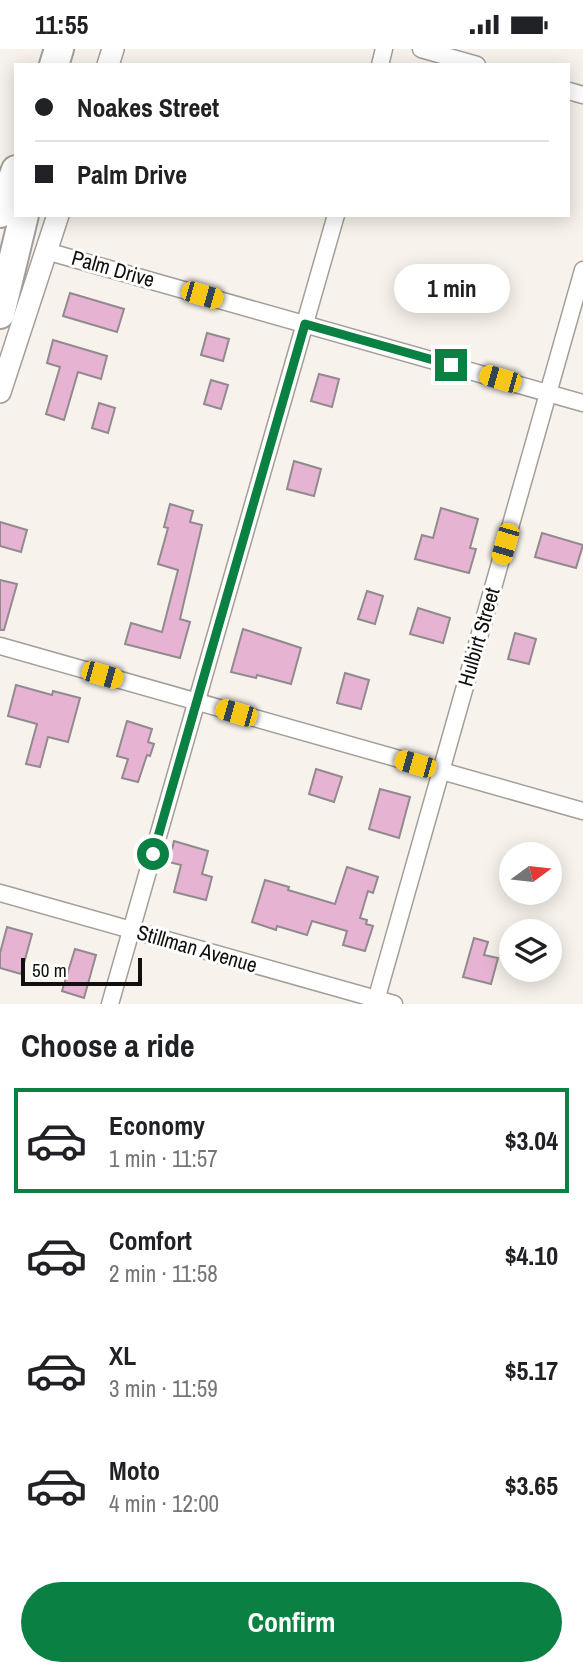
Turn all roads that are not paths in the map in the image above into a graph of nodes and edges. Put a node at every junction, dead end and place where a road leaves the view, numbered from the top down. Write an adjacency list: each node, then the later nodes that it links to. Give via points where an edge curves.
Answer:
1 (421, 49): 2 (street)
2 (470, 63)
3 (14, 175): 4 (highway)
4 (0, 213)
5 (24, 217): 10 (highway)
6 (57, 217): 8 (main road)
7 (336, 217): 11 (street)
8 (46, 251): 11 (street, Palm Drive); 12 (main road)
9 (583, 270): 13 (street, Hulbirt Street)
10 (0, 314)
11 (305, 324): 13 (street, Palm Drive); 16 (street)
12 (0, 392)
13 (548, 393): 14 (street, Palm Drive); 17 (street, Hulbirt Street)
14 (583, 403)
15 (0, 646): 16 (street)
16 (197, 702): 17 (street); 20 (street)
17 (441, 771): 18 (street); 21 (street, Hulbirt Street)
18 (583, 811)
19 (0, 893): 20 (street, Stillman Avenue)
20 (131, 930): 21 (street, Stillman Avenue); 22 (street)
21 (376, 1002): 23 (street, Stillman Avenue)
22 (110, 1004)
23 (394, 1004)

